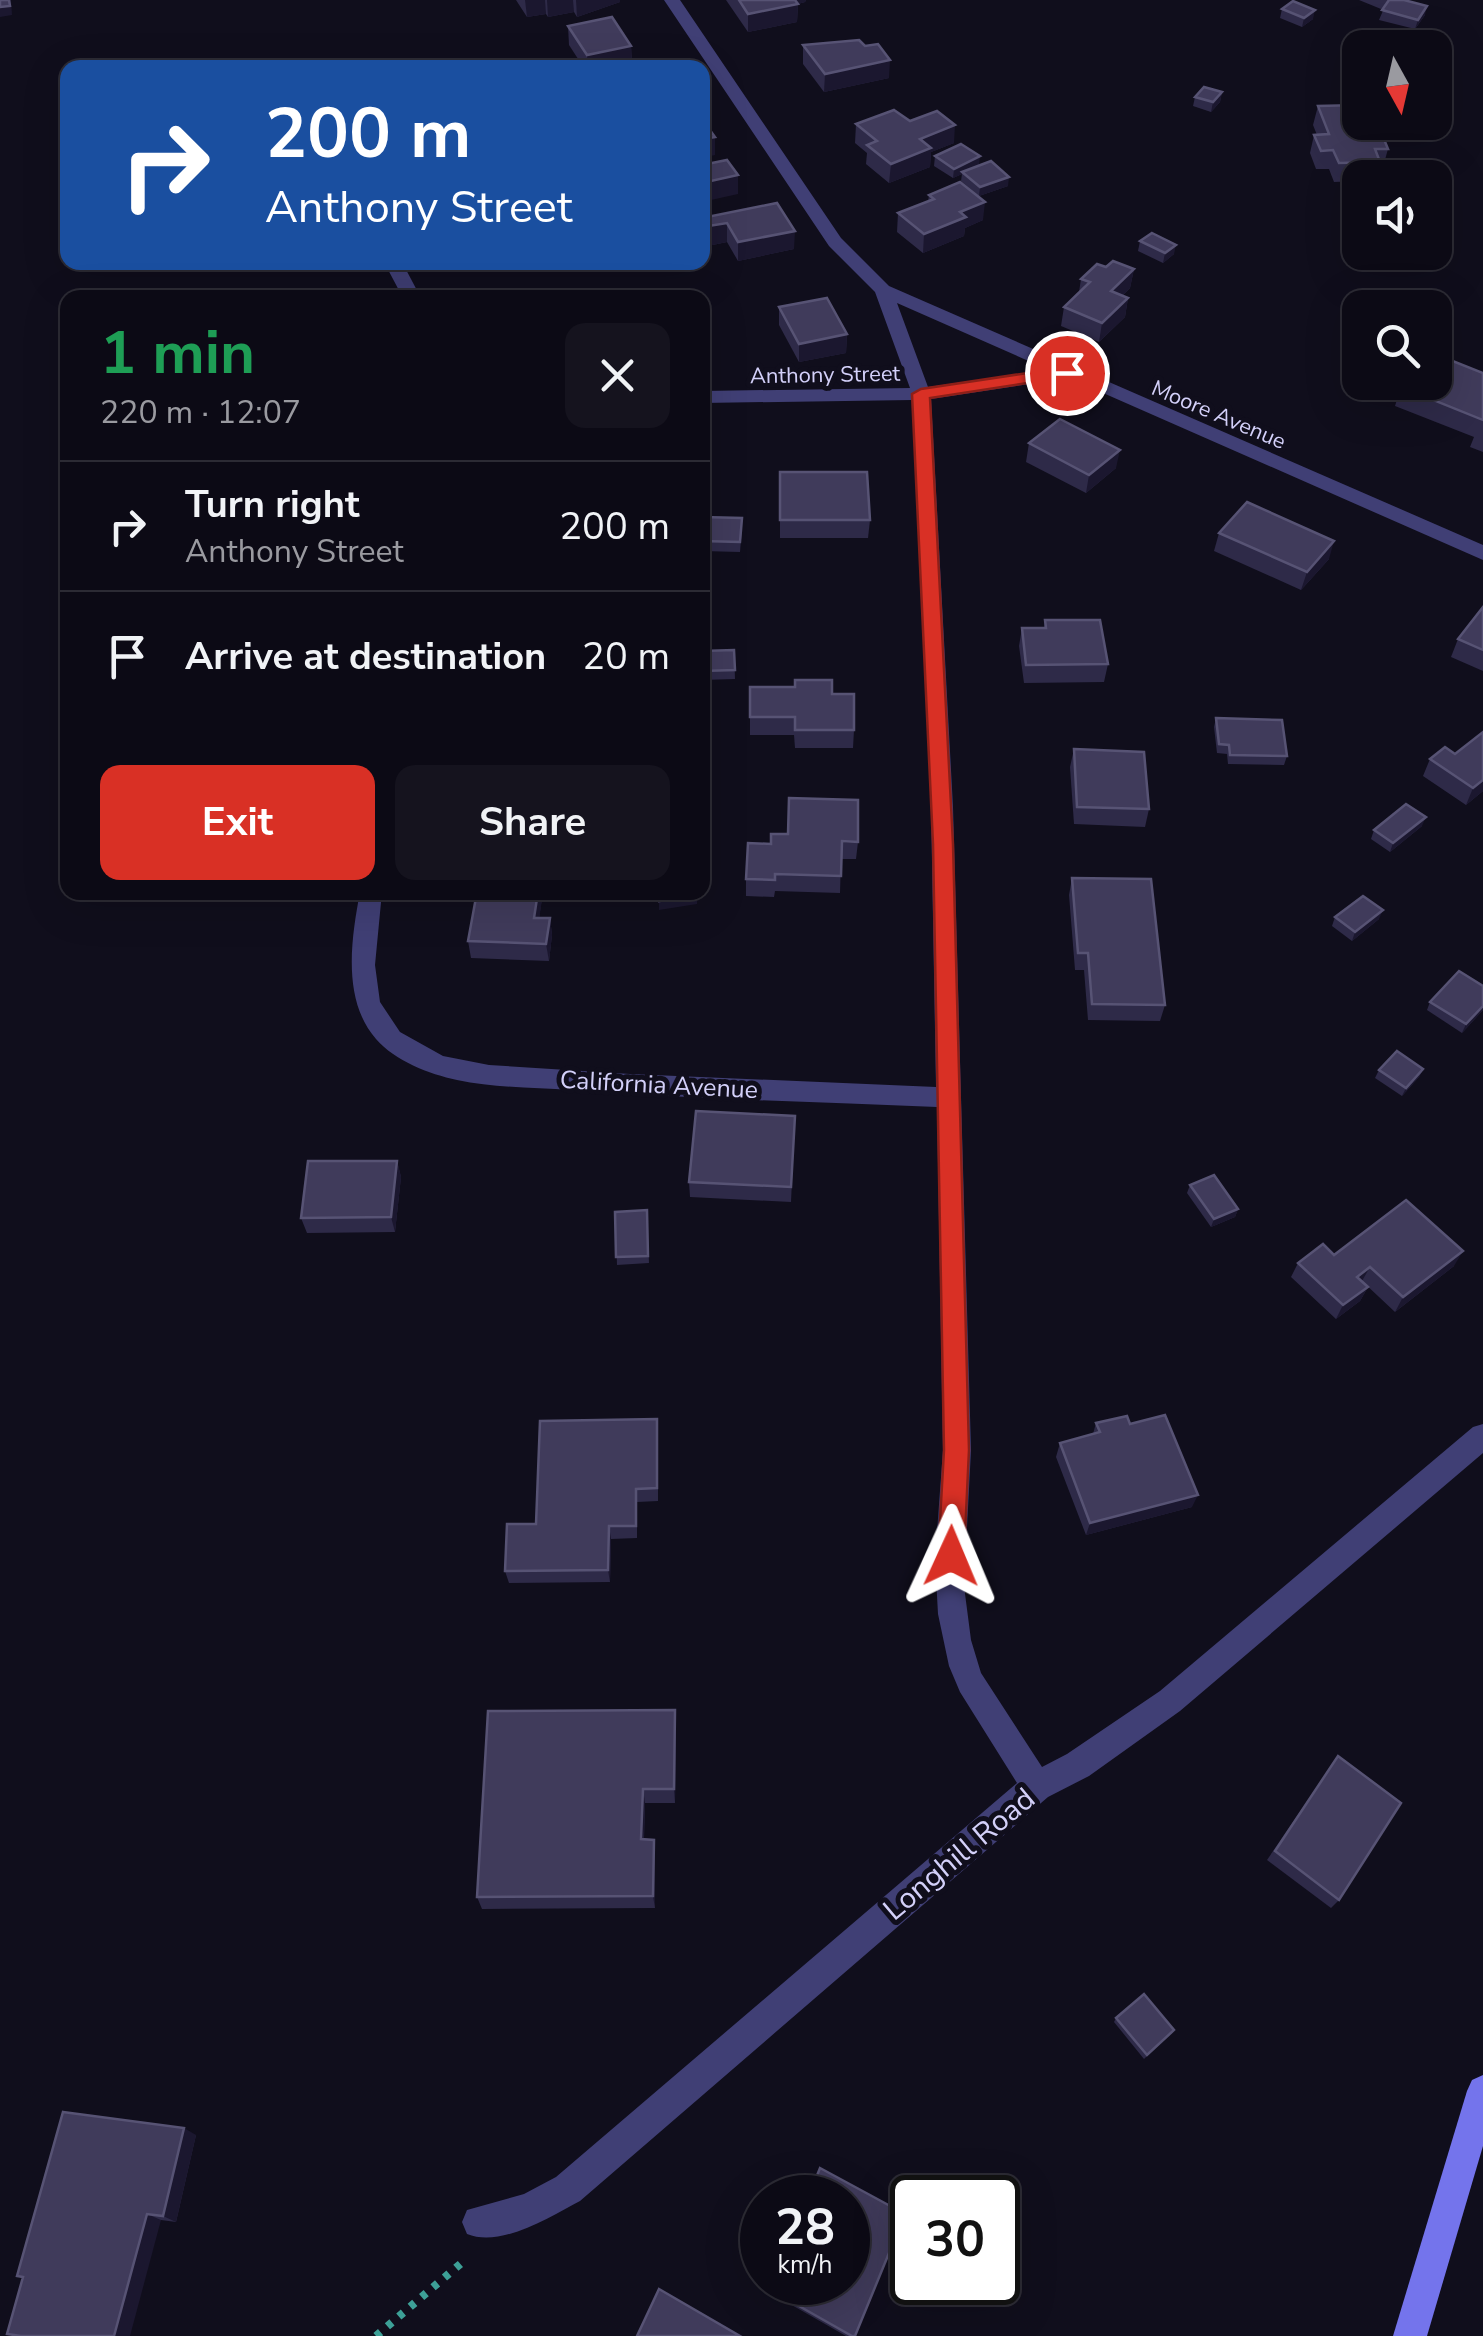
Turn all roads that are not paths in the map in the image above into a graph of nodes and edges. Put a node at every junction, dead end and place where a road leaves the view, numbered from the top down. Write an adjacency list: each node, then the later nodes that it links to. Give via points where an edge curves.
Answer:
1 (672, 0): 2 (street, Moore Avenue, via 835,242)
2 (883, 290): 3 (street, Moore Avenue); 4 (street)
3 (1067, 373): 4 (street, Anthony Street); 6 (street, Moore Avenue)
4 (921, 394): 5 (street, Anthony Street); 8 (street)
5 (710, 397)
6 (1483, 553)
7 (370, 900): 8 (street, California Avenue, via 368,997 380,1028 428,1061 458,1070 623,1083)
8 (949, 1097): 10 (street, via 954,1629 991,1719)
9 (1483, 1436): 10 (street, Longhill Road, via 1170,1702)
10 (1037, 1786): 12 (street, Longhill Road, via 568,2189 530,2210)
11 (1483, 2091): 13 (main road)
12 (478, 2222)
13 (1410, 2336)

